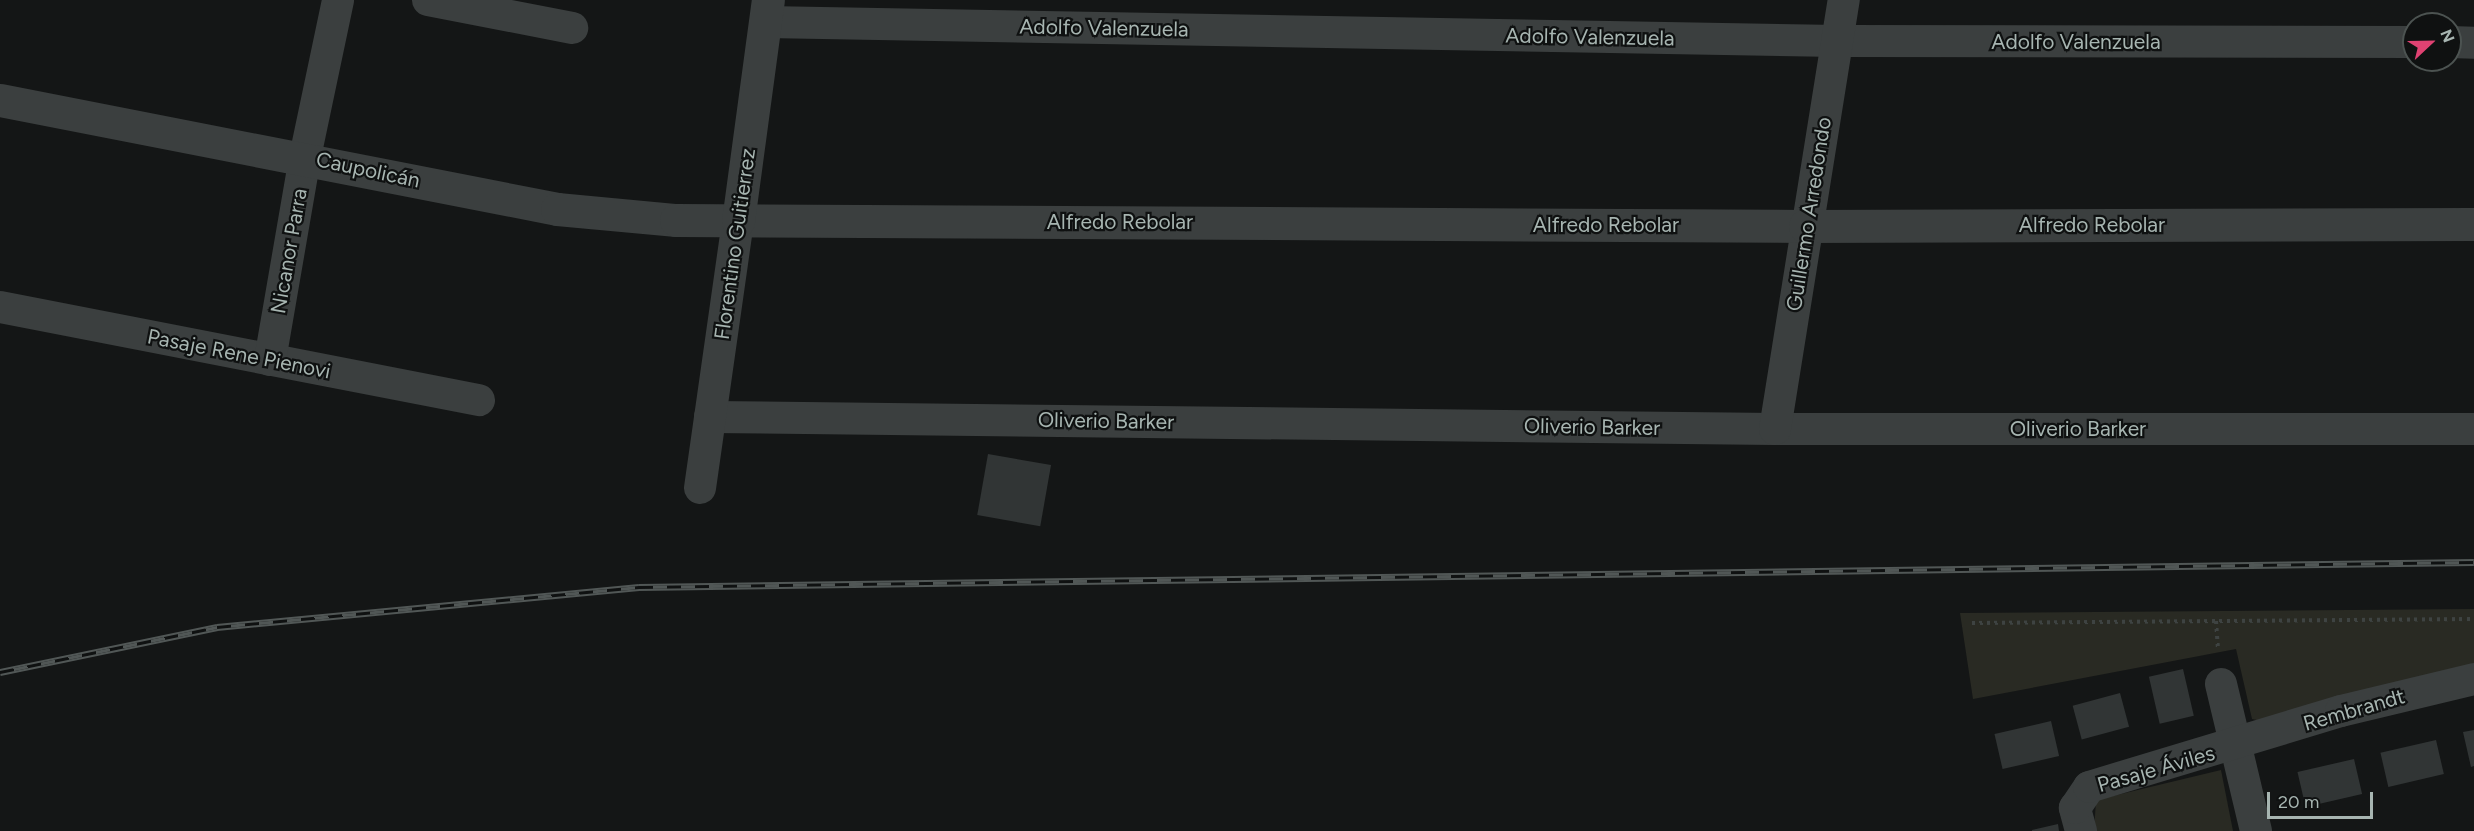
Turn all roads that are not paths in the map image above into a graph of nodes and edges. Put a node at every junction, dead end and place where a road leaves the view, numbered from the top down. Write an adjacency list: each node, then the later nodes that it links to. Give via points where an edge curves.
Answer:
1 (338, 0): 9 (street, Nicanor Parra)
2 (428, 0): 5 (street)
3 (1844, 0): 6 (street, Guillermo Arredondo)
4 (767, 11): 6 (street, Adolfo Valenzuela); 10 (street, Florentino Guitierrez)
5 (572, 28)
6 (1838, 41): 7 (street, Adolfo Valenzuela); 12 (street, Guillermo Arredondo)
7 (2402, 42)
8 (0, 100): 9 (street, Caupolicán)
9 (305, 157): 10 (street, Caupolicán, via 557,209 676,220); 14 (street, Nicanor Parra)
10 (738, 221): 12 (street, Alfredo Rebolar); 16 (street, Florentino Guitierrez)
11 (2474, 224): 12 (street, Alfredo Rebolar)
12 (1805, 226): 17 (street, Guillermo Arredondo)
13 (0, 307): 14 (street, Pasaje Rene Pienovi)
14 (270, 360): 15 (street, Pasaje Rene Pienovi)
15 (479, 400)
16 (710, 417): 17 (street, Oliverio Barker); 19 (street, Florentino Guitierrez)
17 (1775, 429): 18 (street, Oliverio Barker)
18 (2474, 429)
19 (700, 488)
20 (2474, 679): 22 (street, Rembrandt, via 2341,711)
21 (2221, 684): 22 (street)
22 (2235, 746): 23 (street, Pasaje Áviles, via 2089,787 2075,808); 24 (street)
23 (2081, 831)
24 (2256, 831)

